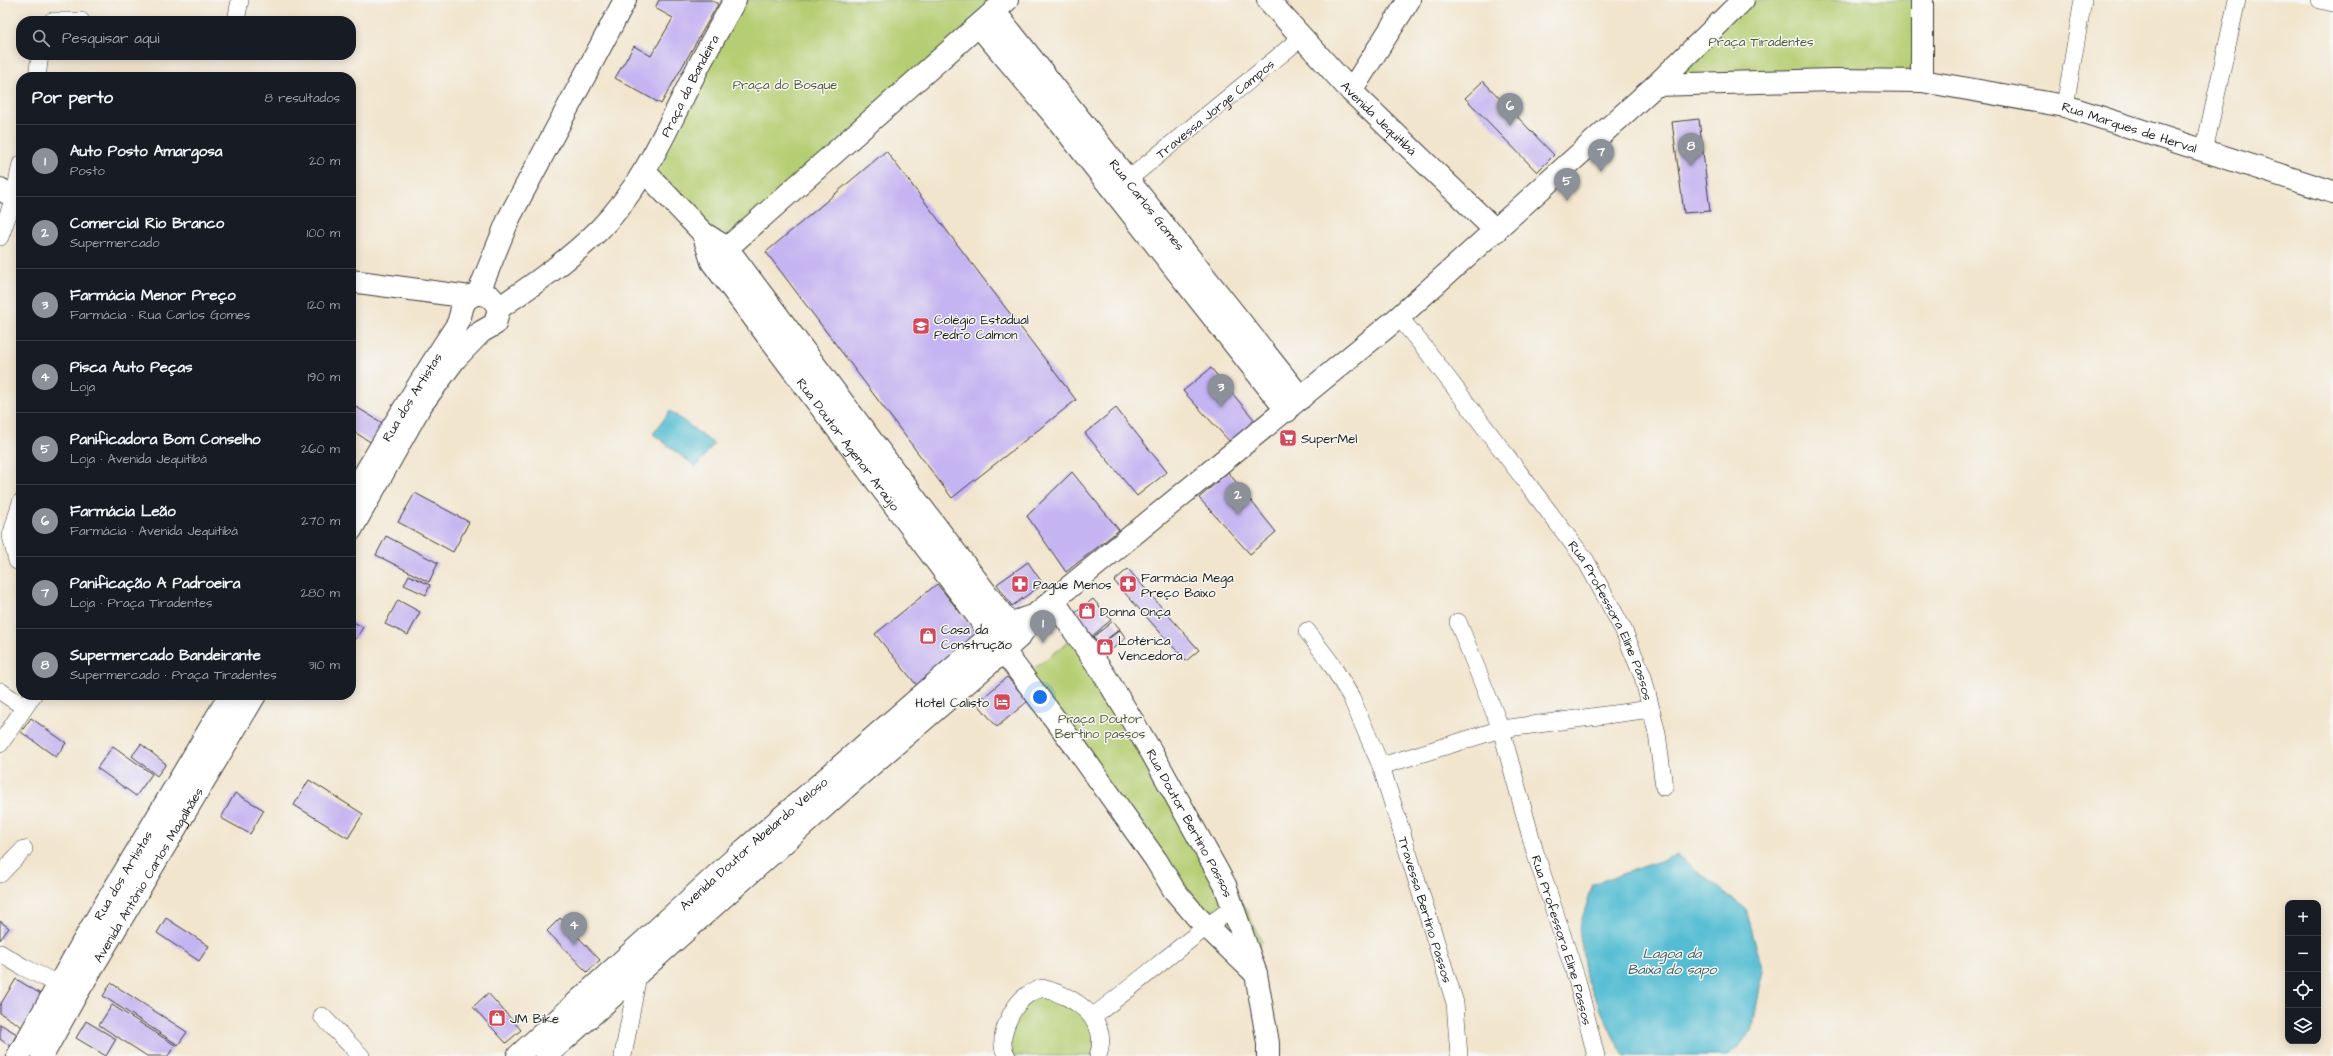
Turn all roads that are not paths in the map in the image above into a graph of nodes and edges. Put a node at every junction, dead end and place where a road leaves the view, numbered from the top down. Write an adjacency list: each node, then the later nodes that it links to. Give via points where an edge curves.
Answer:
1 (240, 0): 13 (street)
2 (625, 0): 35 (street, Rua dos Artistas, via 509,218)
3 (735, 0): 24 (street, Praça da Bandeira, via 664,139)
4 (1268, 0): 15 (street, Avenida Jequitibá)
5 (1409, 0): 20 (street)
6 (1922, 0): 18 (street)
7 (2083, 0): 21 (street)
8 (2237, 0): 23 (street)
9 (2320, 0): 11 (street)
10 (1739, 2): 19 (street)
11 (2333, 3)
12 (1001, 5): 14 (street); 22 (street, Rua Carlos Gomes)
13 (237, 16)
14 (979, 26): 22 (street, Rua Carlos Gomes); 32 (street)
15 (1301, 38): 20 (street, Avenida Jequitibá); 26 (street, Travessa Jorge Campos)
16 (39, 60): 17 (street)
17 (38, 72)
18 (1922, 80): 19 (street); 21 (street, Rua Marques de Herval)
19 (1656, 85): 29 (street)
20 (1351, 91): 29 (street, Avenida Jequitibá)
21 (2065, 106): 23 (street, Rua Marques de Herval)
22 (1061, 108): 26 (street, Rua Carlos Gomes)
23 (2204, 151): 27 (street, Rua Marques de Herval)
24 (644, 171): 30 (street, Rua Doutor Agenor Araújo); 36 (street, Praça da Bandeira, via 623,202 600,229 552,272)
25 (16, 182): 28 (street)
26 (1121, 185): 40 (street, Rua Carlos Gomes)
27 (2333, 192)
28 (12, 196): 31 (street)
29 (1496, 231): 38 (street)
30 (703, 233): 32 (street, Rua Doutor Agenor Araújo); 33 (street, Rua Doutor Agenor Araújo)
31 (0, 238)
32 (727, 248): 33 (street); 48 (street, Rua Doutor Agenor Araújo)
33 (712, 262): 48 (street, Rua Doutor Agenor Araújo)
34 (356, 282): 35 (street)
35 (474, 295): 36 (street, via 491,297); 37 (street, Rua dos Artistas, via 461,310)
36 (499, 308): 39 (street, via 492,328)
37 (462, 317): 39 (street, via 469,328); 41 (street, Rua dos Artistas)
38 (1398, 317): 40 (street); 54 (street, Rua Professora Eline Passos, via 1427,351 1586,561 1623,629 1643,677)
39 (481, 332): 43 (street, via 455,359 421,405)
40 (1294, 404): 45 (street)
41 (356, 489)
42 (16, 519): 44 (street, via 11,536)
43 (356, 521)
44 (16, 557)
45 (1053, 600): 48 (street); 63 (street, Rua Doutor Bertino Passos, via 1105,676 1152,753 1225,885)
46 (1458, 622): 55 (street)
47 (1307, 631): 59 (street, Travessa Bertino Passos, via 1351,697)
48 (1006, 637): 64 (street, via 1174,890); 66 (street, Avenida Doutor Abelardo Veloso, via 857,764)
49 (0, 691): 50 (street)
50 (16, 697)
51 (227, 700): 56 (street, Rua dos Artistas)
52 (252, 700): 57 (street, Avenida Antônio Carlos Magalhães)
53 (29, 701): 58 (street)
54 (1651, 709): 55 (street, Rua Professora Eline Passos); 60 (street)
55 (1502, 729): 59 (street); 83 (street, Rua Professora Eline Passos, via 1535,852 1577,980)
56 (208, 731): 57 (street); 68 (street, Rua dos Artistas)
57 (227, 742): 68 (street, Avenida Antônio Carlos Magalhães)
58 (0, 744)
59 (1381, 766): 82 (street, Travessa Bertino Passos, via 1455,1003)
60 (1664, 787)
61 (24, 849): 62 (street)
62 (0, 874)
63 (1234, 908): 64 (street); 67 (street, Rua Doutor Bertino Passos)
64 (1206, 926): 67 (street); 71 (street)
65 (0, 953): 68 (street)
66 (635, 962): 69 (street, Avenida Doutor Abelardo Veloso); 72 (street)
67 (1256, 974): 81 (street, Rua Doutor Bertino Passos)
68 (68, 989): 74 (street, Rua dos Artistas); 75 (street, Avenida Antônio Carlos Magalhães)
69 (604, 990): 72 (street); 77 (street, Avenida Doutor Abelardo Veloso); 78 (street, Avenida Doutor Abelardo Veloso)
70 (322, 1016): 76 (street)
71 (1092, 1017): 73 (street, via 1069,998 1042,988 1026,995 1010,1017 1004,1035); 80 (street, via 1101,1031 1102,1047)
72 (627, 1025): 79 (street)
73 (1003, 1054)
74 (18, 1056)
75 (42, 1056)
76 (361, 1056)
77 (518, 1056)
78 (546, 1056)
79 (623, 1056)
80 (1098, 1056)
81 (1268, 1056)
82 (1459, 1056)
83 (1596, 1056)

